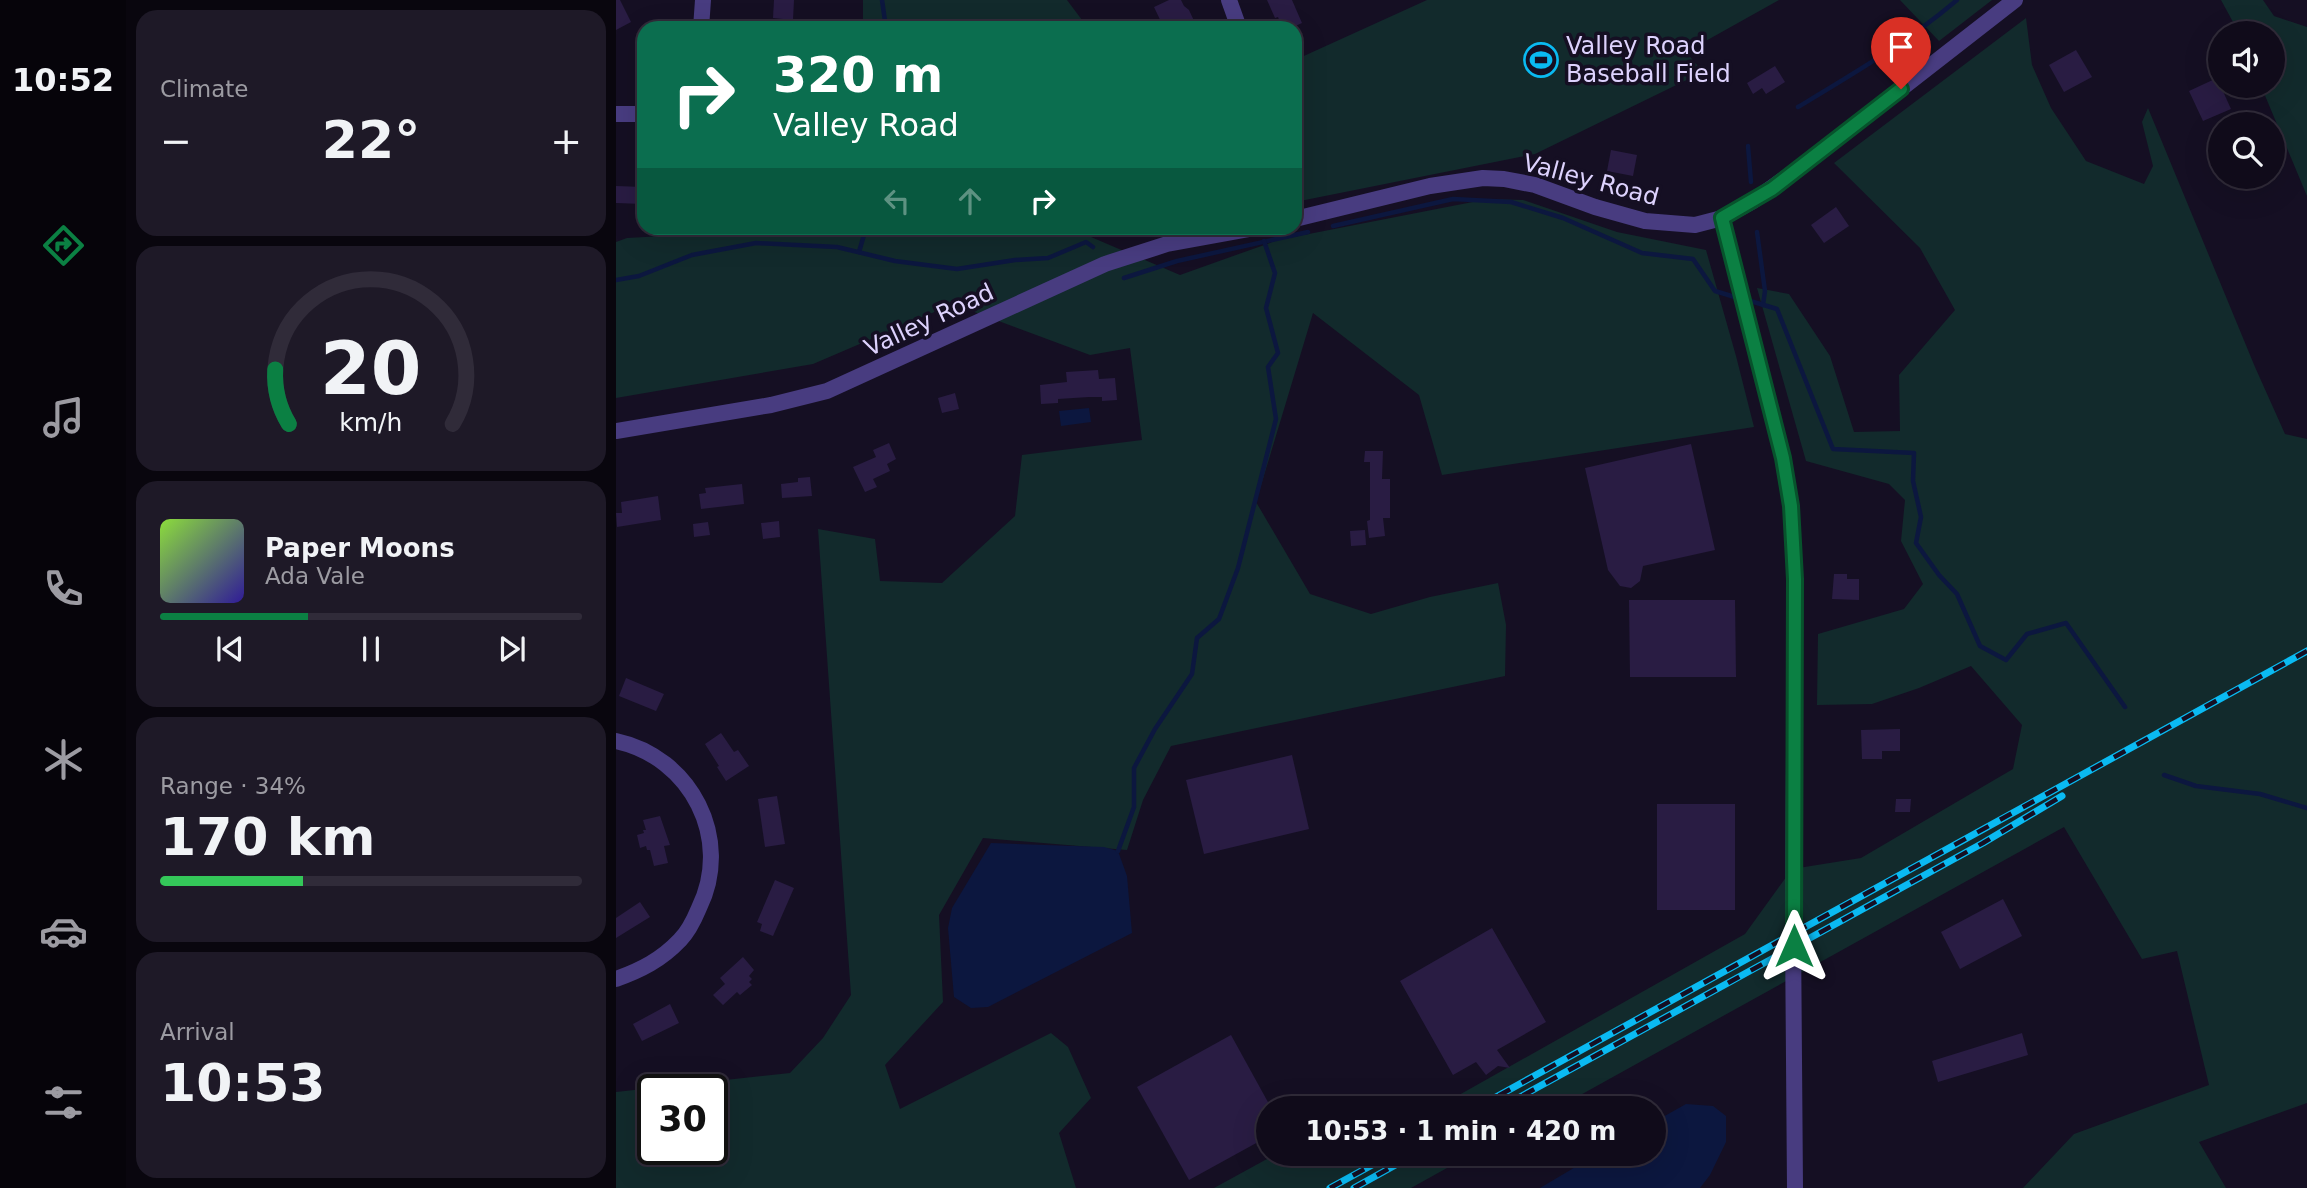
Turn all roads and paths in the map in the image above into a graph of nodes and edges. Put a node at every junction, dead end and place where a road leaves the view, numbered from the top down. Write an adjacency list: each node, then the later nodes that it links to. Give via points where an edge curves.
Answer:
1 (703, 0): 4 (street)
2 (1229, 0): 5 (street)
3 (2015, 0): 9 (street, Valley Road, via 1780,182)
4 (702, 21)
5 (1236, 21)
6 (616, 114): 7 (street)
7 (637, 114)
8 (1302, 217): 9 (street, Valley Road, via 1483,178 1535,185 1645,221 1695,225)
9 (1722, 218): 14 (street, via 1791,506)
10 (1216, 235): 11 (street, Valley Road, via 1167,244 1105,264 816,395)
11 (616, 431)
12 (616, 741): 13 (street, via 654,755 680,775 705,818 711,849 705,898 691,927 656,961)
13 (616, 979)
14 (1795, 1188)

